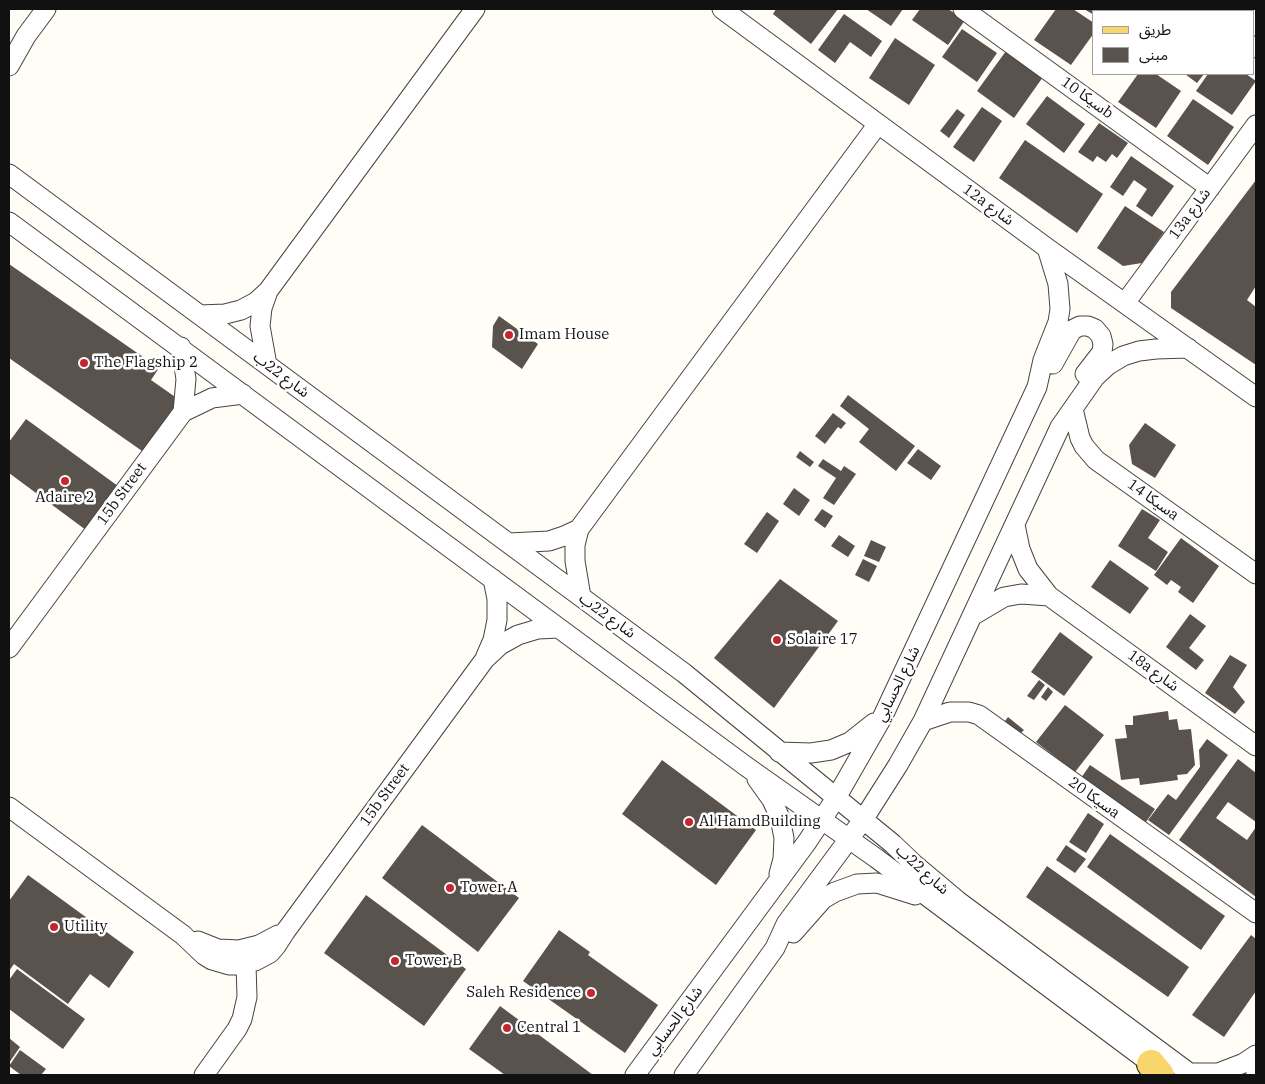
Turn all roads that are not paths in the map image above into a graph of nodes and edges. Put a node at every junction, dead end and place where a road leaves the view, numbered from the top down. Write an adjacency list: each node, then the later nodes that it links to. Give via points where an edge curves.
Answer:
1 (46, 9): 5 (street)
2 (475, 9): 14 (street)
3 (722, 9): 8 (street, 12a شارع)
4 (963, 9): 11 (street, سيكا 10b)
5 (26, 36): 6 (street); 7 (street)
6 (9, 49)
7 (9, 66)
8 (878, 124): 13 (street, 12a شارع); 27 (street)
9 (1256, 125): 11 (street, 13a شارع)
10 (9, 173): 16 (street, شارع 22ب)
11 (1210, 188): 15 (street, 13a شارع)
12 (9, 222): 17 (street, شارع 22ب)
13 (1047, 248): 15 (street, 12a شارع); 20 (street, شارع الحسابي, via 1058,284 1060,309)
14 (268, 292): 16 (street, via 241,310); 19 (street, via 260,326)
15 (1125, 303): 18 (street, 12a شارع)
16 (200, 315): 19 (street, شارع 22ب)
17 (181, 347): 21 (street, شارع 22ب); 24 (street, via 186,379)
18 (1188, 348): 22 (street, 12a شارع); 23 (street, via 1156,348 1123,356 1095,377)
19 (267, 365): 28 (street, شارع 22ب)
20 (1037, 387): 25 (street, via 1072,330 1088,326 1096,330 1101,336 1102,352 1074,388); 37 (street, شارع الحسابي)
21 (243, 394): 24 (street, 15b Street, via 212,398); 30 (street, شارع 22ب)
22 (1256, 397)
23 (1073, 408): 25 (street); 29 (street, سيكا 14a, via 1080,438 1096,460)
24 (183, 412): 35 (street, 15b Street)
25 (1060, 427): 26 (street)
26 (1015, 525): 31 (street, 18a شارع, via 1023,559); 33 (street)
27 (579, 529): 28 (street, via 549,541); 32 (street, via 574,561)
28 (509, 543): 32 (street, شارع 22ب)
29 (1256, 574)
30 (493, 579): 34 (street, شارع 22ب); 36 (street, 15b Street, via 497,620)
31 (1049, 596): 33 (street, via 1012,594); 39 (street, 18a شارع)
32 (581, 597): 40 (street, شارع 22ب, via 684,673)
33 (972, 616): 38 (street)
34 (559, 628): 36 (street, 15b Street, via 538,629 518,635); 41 (street, شارع 22ب)
35 (9, 648)
36 (485, 659): 50 (street, 15b Street)
37 (883, 716): 40 (street, via 854,739 831,750); 42 (street, شارع الحسابي)
38 (924, 721): 45 (street); 49 (street, سيكا 20a, via 950,712 979,715)
39 (1256, 746)
40 (779, 752): 42 (street, شارع 22ب)
41 (747, 767): 44 (street, شارع 22ب); 47 (street, via 772,800 780,818 784,838 783,860)
42 (836, 798): 44 (street, شارع الحسابي); 45 (street, شارع 22ب)
43 (9, 806): 51 (street, 15b Street)
44 (822, 819): 46 (street, شارع 22ب); 47 (street, شارع الحسابي)
45 (863, 820): 46 (street); 56 (street, شارع 22ب, via 958,901)
46 (849, 839): 48 (street, شارع 22ب); 52 (street, via 786,924)
47 (774, 887): 58 (street, شارع الحسابي)
48 (937, 904): 52 (street, via 890,886 857,884 824,899); 55 (street, شارع 22ب)
49 (1256, 913)
50 (285, 932): 51 (street, 15b Street, via 260,945 239,950 218,949); 53 (street, 15b Street, via 270,952)
51 (183, 935): 53 (street, 15b Street, via 212,960 229,965)
52 (775, 948): 59 (street)
53 (246, 964): 57 (street, via 247,998 242,1019)
54 (1256, 1055): 56 (street, via 1218,1073)
55 (1160, 1072)
56 (1190, 1074)
57 (204, 1075)
58 (635, 1075)
59 (684, 1075)

